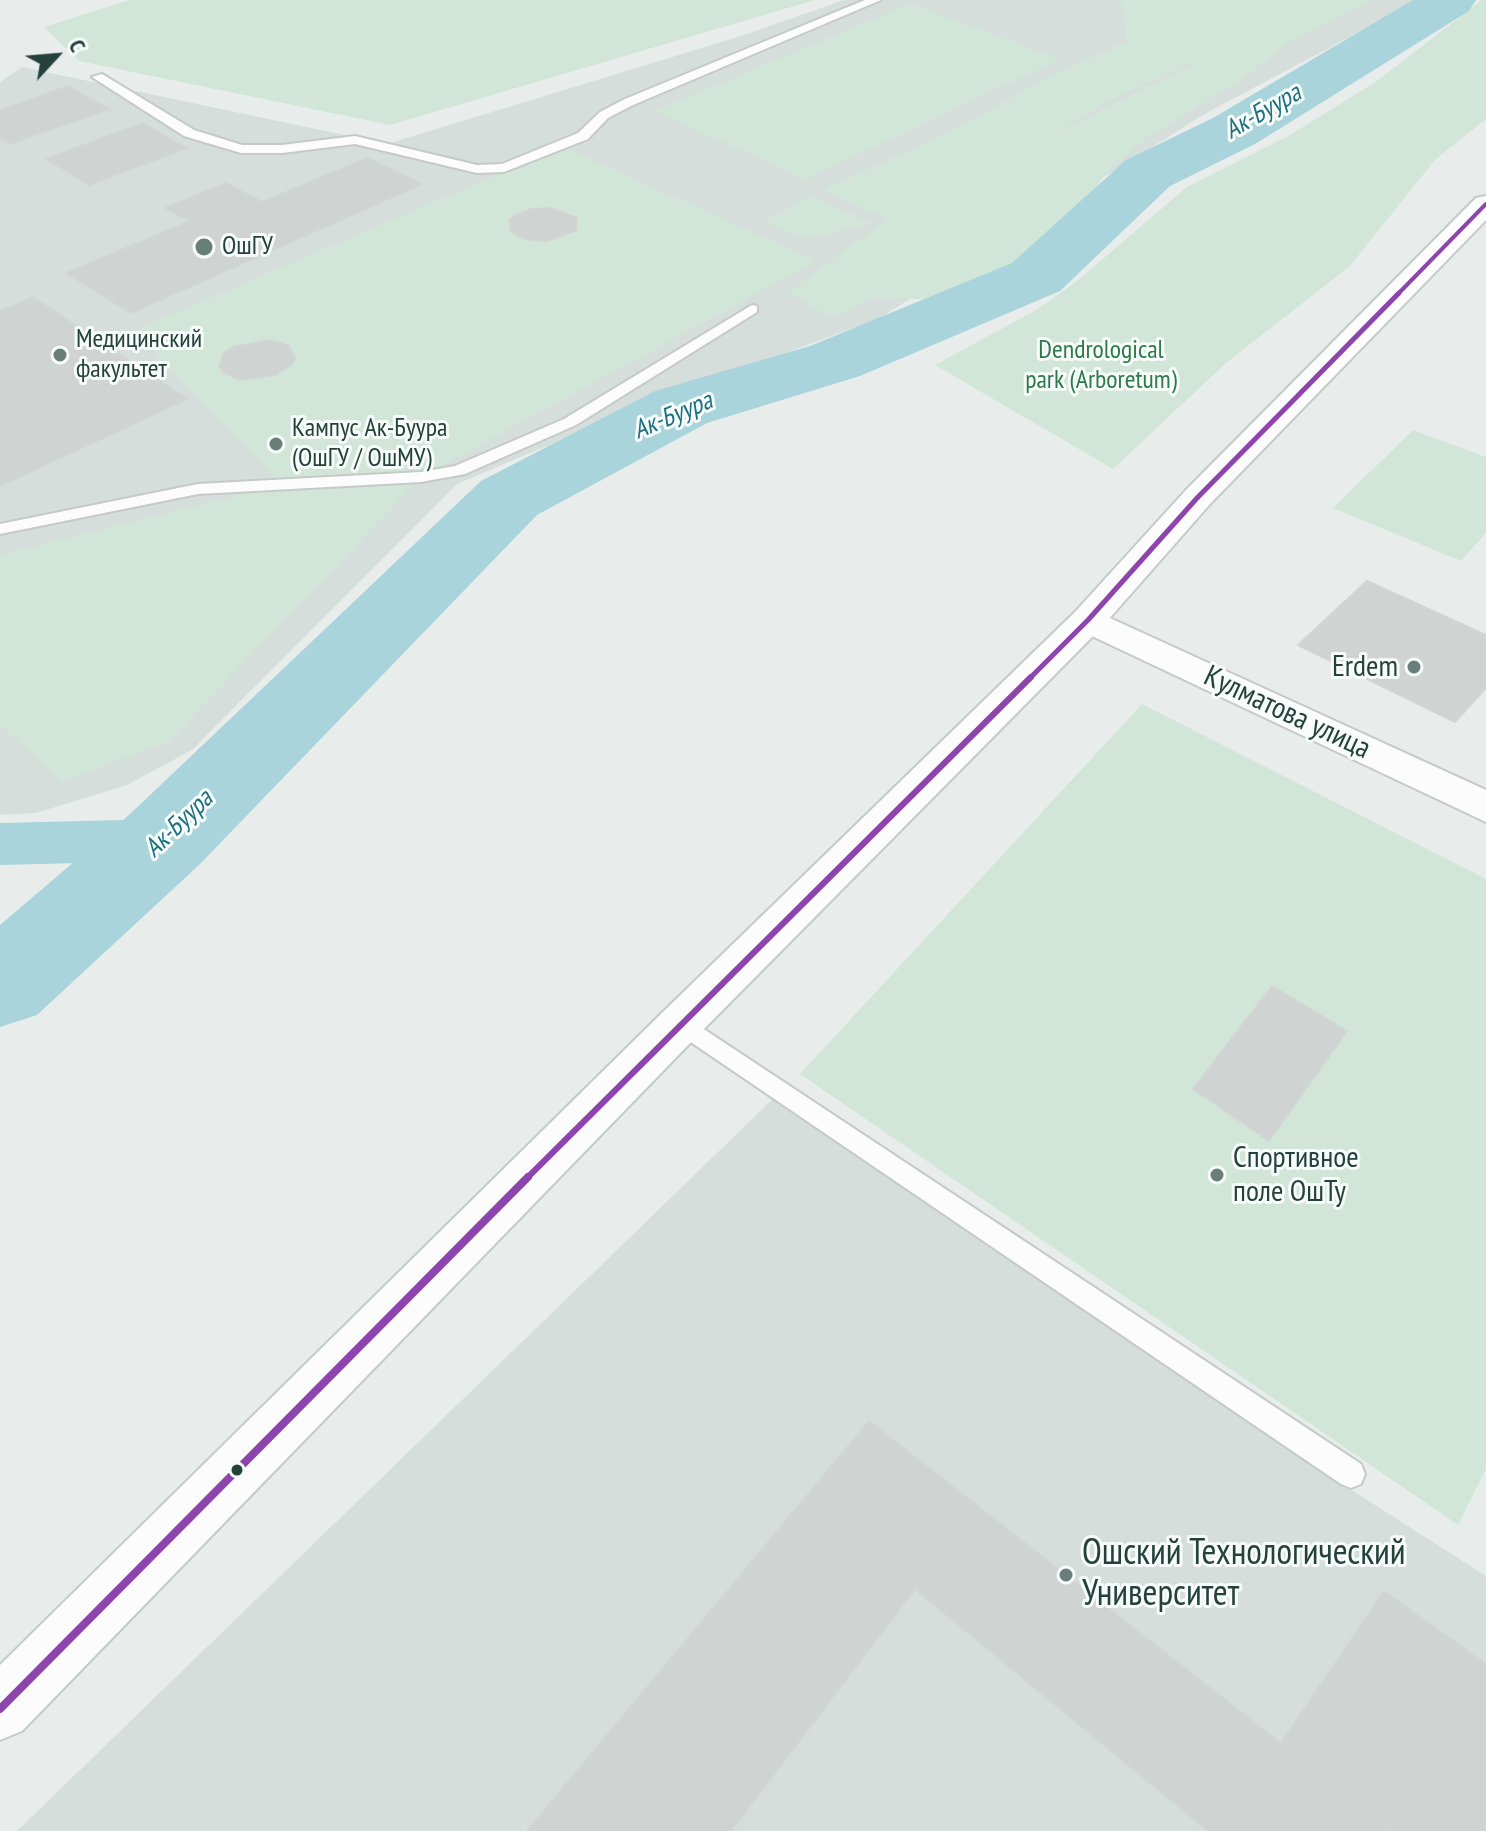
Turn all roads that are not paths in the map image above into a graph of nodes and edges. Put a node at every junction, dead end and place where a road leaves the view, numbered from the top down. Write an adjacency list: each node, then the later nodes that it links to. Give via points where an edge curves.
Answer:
1 (875, 0): 2 (lane, via 629,102 604,115 583,136 504,168 477,169 355,140 241,149 189,133)
2 (98, 77)
3 (1486, 204): 6 (main road, via 1198,497)
4 (752, 309): 5 (lane, via 570,422 459,470 421,477 198,489)
5 (0, 529)
6 (1088, 620): 7 (main road, Кулматова улица); 8 (main road)
7 (1486, 807)
8 (681, 1023): 9 (lane); 10 (main road)
9 (1351, 1474)
10 (0, 1709)

